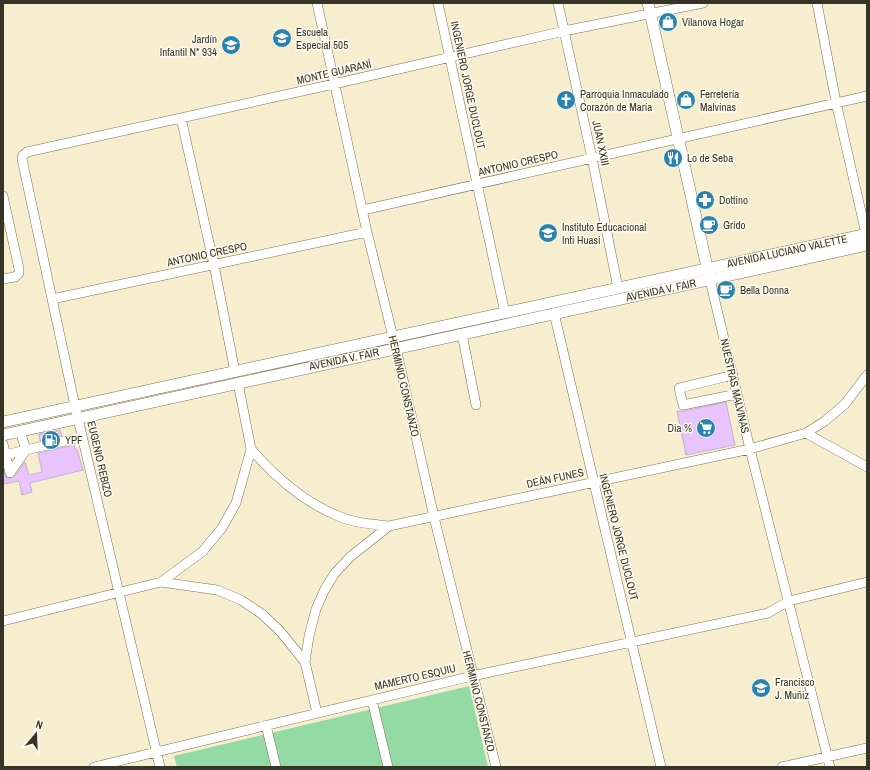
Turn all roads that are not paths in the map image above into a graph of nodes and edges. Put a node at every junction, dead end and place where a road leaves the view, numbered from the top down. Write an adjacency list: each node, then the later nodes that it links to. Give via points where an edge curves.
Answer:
1 (317, 3): 9 (street, HERMINIO CONSTANZO)
2 (438, 3): 8 (street, INGENIERO JORGE DUCLOUT)
3 (558, 3): 7 (street, JUAN XXIII)
4 (702, 3): 6 (street, MONTE GUARANÍ)
5 (817, 3): 11 (street)
6 (649, 8): 7 (street, MONTE GUARANÍ); 13 (main road, NUESTRAS MALVINAS)
7 (564, 31): 8 (street, MONTE GUARANÍ); 15 (street, JUAN XXIII)
8 (451, 57): 9 (street, MONTE GUARANÍ); 16 (street, INGENIERO JORGE DUCLOUT)
9 (334, 84): 12 (street, MONTE GUARANÍ); 18 (street, HERMINIO CONSTANZO)
10 (867, 96): 11 (street, ANTONIO CRESPO)
11 (836, 102): 13 (street, ANTONIO CRESPO); 20 (street)
12 (181, 118): 14 (street, MONTE GUARANÍ, via 26,152); 21 (street)
13 (678, 139): 15 (street, ANTONIO CRESPO); 22 (main road, NUESTRAS MALVINAS)
14 (23, 155): 26 (street, EUGENIO REBIZO)
15 (592, 158): 16 (street, ANTONIO CRESPO); 25 (street, JUAN XXIII)
16 (477, 185): 18 (street, ANTONIO CRESPO); 27 (street, INGENIERO JORGE DUCLOUT)
17 (3, 196): 23 (street, via 19,269 15,277)
18 (363, 210): 19 (street, HERMINIO CONSTANZO)
19 (367, 232): 21 (street, ANTONIO CRESPO); 30 (street, HERMINIO CONSTANZO)
20 (867, 238): 22 (main road, AVENIDA LUCIANO VALETTE); 24 (main road, AVENIDA LUCIANO VALETTE)
21 (214, 265): 26 (street, ANTONIO CRESPO); 32 (street)
22 (707, 268): 24 (main road, NUESTRAS MALVINAS); 25 (main road, AVENIDA V. FAIR)
23 (3, 279)
24 (710, 280): 28 (main road, AVENIDA V. FAIR); 33 (street, NUESTRAS MALVINAS)
25 (618, 288): 27 (main road, AVENIDA V. FAIR)
26 (52, 299): 38 (street, EUGENIO REBIZO)
27 (505, 313): 30 (main road, AVENIDA V. FAIR)
28 (554, 313): 29 (main road, AVENIDA V. FAIR); 51 (street, INGENIERO JORGE DUCLOUT)
29 (462, 334): 31 (main road, AVENIDA V. FAIR); 37 (street)
30 (393, 337): 31 (main road, HERMINIO CONSTANZO); 32 (main road, AVENIDA V. FAIR)
31 (396, 348): 35 (main road, AVENIDA V. FAIR); 52 (street, HERMINIO CONSTANZO)
32 (235, 372): 38 (main road, AVENIDA V. FAIR)
33 (733, 375): 36 (street, NUESTRAS MALVINAS); 36 (street, via 678,388 683,405)
34 (867, 375): 42 (street, DEÁN FUNES, via 845,404)
35 (238, 383): 39 (main road, AVENIDA V. FAIR); 47 (street)
36 (737, 394): 46 (street, NUESTRAS MALVINAS)
37 (476, 405)
38 (75, 406): 39 (street, EUGENIO REBIZO); 40 (main road, AVENIDA V. FAIR)
39 (78, 418): 41 (main road, AVENIDA V. FAIR); 44 (street, EUGENIO REBIZO)
40 (3, 422)
41 (20, 431): 43 (main road, AVENIDA V. FAIR); 48 (street)
42 (806, 433): 46 (street, DEÁN FUNES); 50 (street)
43 (3, 435)
44 (82, 437): 48 (street); 56 (street, EUGENIO REBIZO)
45 (3, 444): 49 (street)
46 (750, 448): 51 (street, DEÁN FUNES); 57 (street, NUESTRAS MALVINAS)
47 (251, 449): 53 (street, via 287,486 314,503 338,516 363,523); 54 (street, via 236,504 222,528 202,552)
48 (26, 450): 49 (street); 49 (street, via 10,473)
49 (5, 455)
50 (867, 467)
51 (593, 482): 52 (street, DEÁN FUNES); 59 (street, INGENIERO JORGE DUCLOUT)
52 (434, 517): 53 (street, DEÁN FUNES); 61 (street, HERMINIO CONSTANZO)
53 (389, 526): 60 (street, via 350,558 335,573 324,590 316,609)
54 (161, 582): 56 (street); 60 (street, via 218,590 241,600 262,614 280,631)
55 (867, 582): 57 (street, MAMERTO ESQUIU)
56 (118, 592): 58 (street); 66 (street, EUGENIO REBIZO)
57 (789, 602): 59 (street, MAMERTO ESQUIU, via 768,613); 67 (street, NUESTRAS MALVINAS)
58 (3, 621)
59 (632, 642): 61 (street, MAMERTO ESQUIU); 73 (street, INGENIERO JORGE DUCLOUT)
60 (305, 662): 63 (street)
61 (472, 676): 62 (street, MAMERTO ESQUIU); 72 (street, HERMINIO CONSTANZO)
62 (372, 700): 63 (street, MAMERTO ESQUIU); 71 (street)
63 (317, 713): 64 (street, MAMERTO ESQUIU)
64 (266, 725): 66 (street, MAMERTO ESQUIU); 70 (street)
65 (867, 748): 67 (street)
66 (156, 751): 68 (street, MAMERTO ESQUIU); 69 (street, EUGENIO REBIZO)
67 (828, 757): 74 (street); 75 (street, NUESTRAS MALVINAS)
68 (94, 767)
69 (160, 767)
70 (276, 767)
71 (388, 767)
72 (496, 767)
73 (661, 767)
74 (782, 767)
75 (830, 767)

